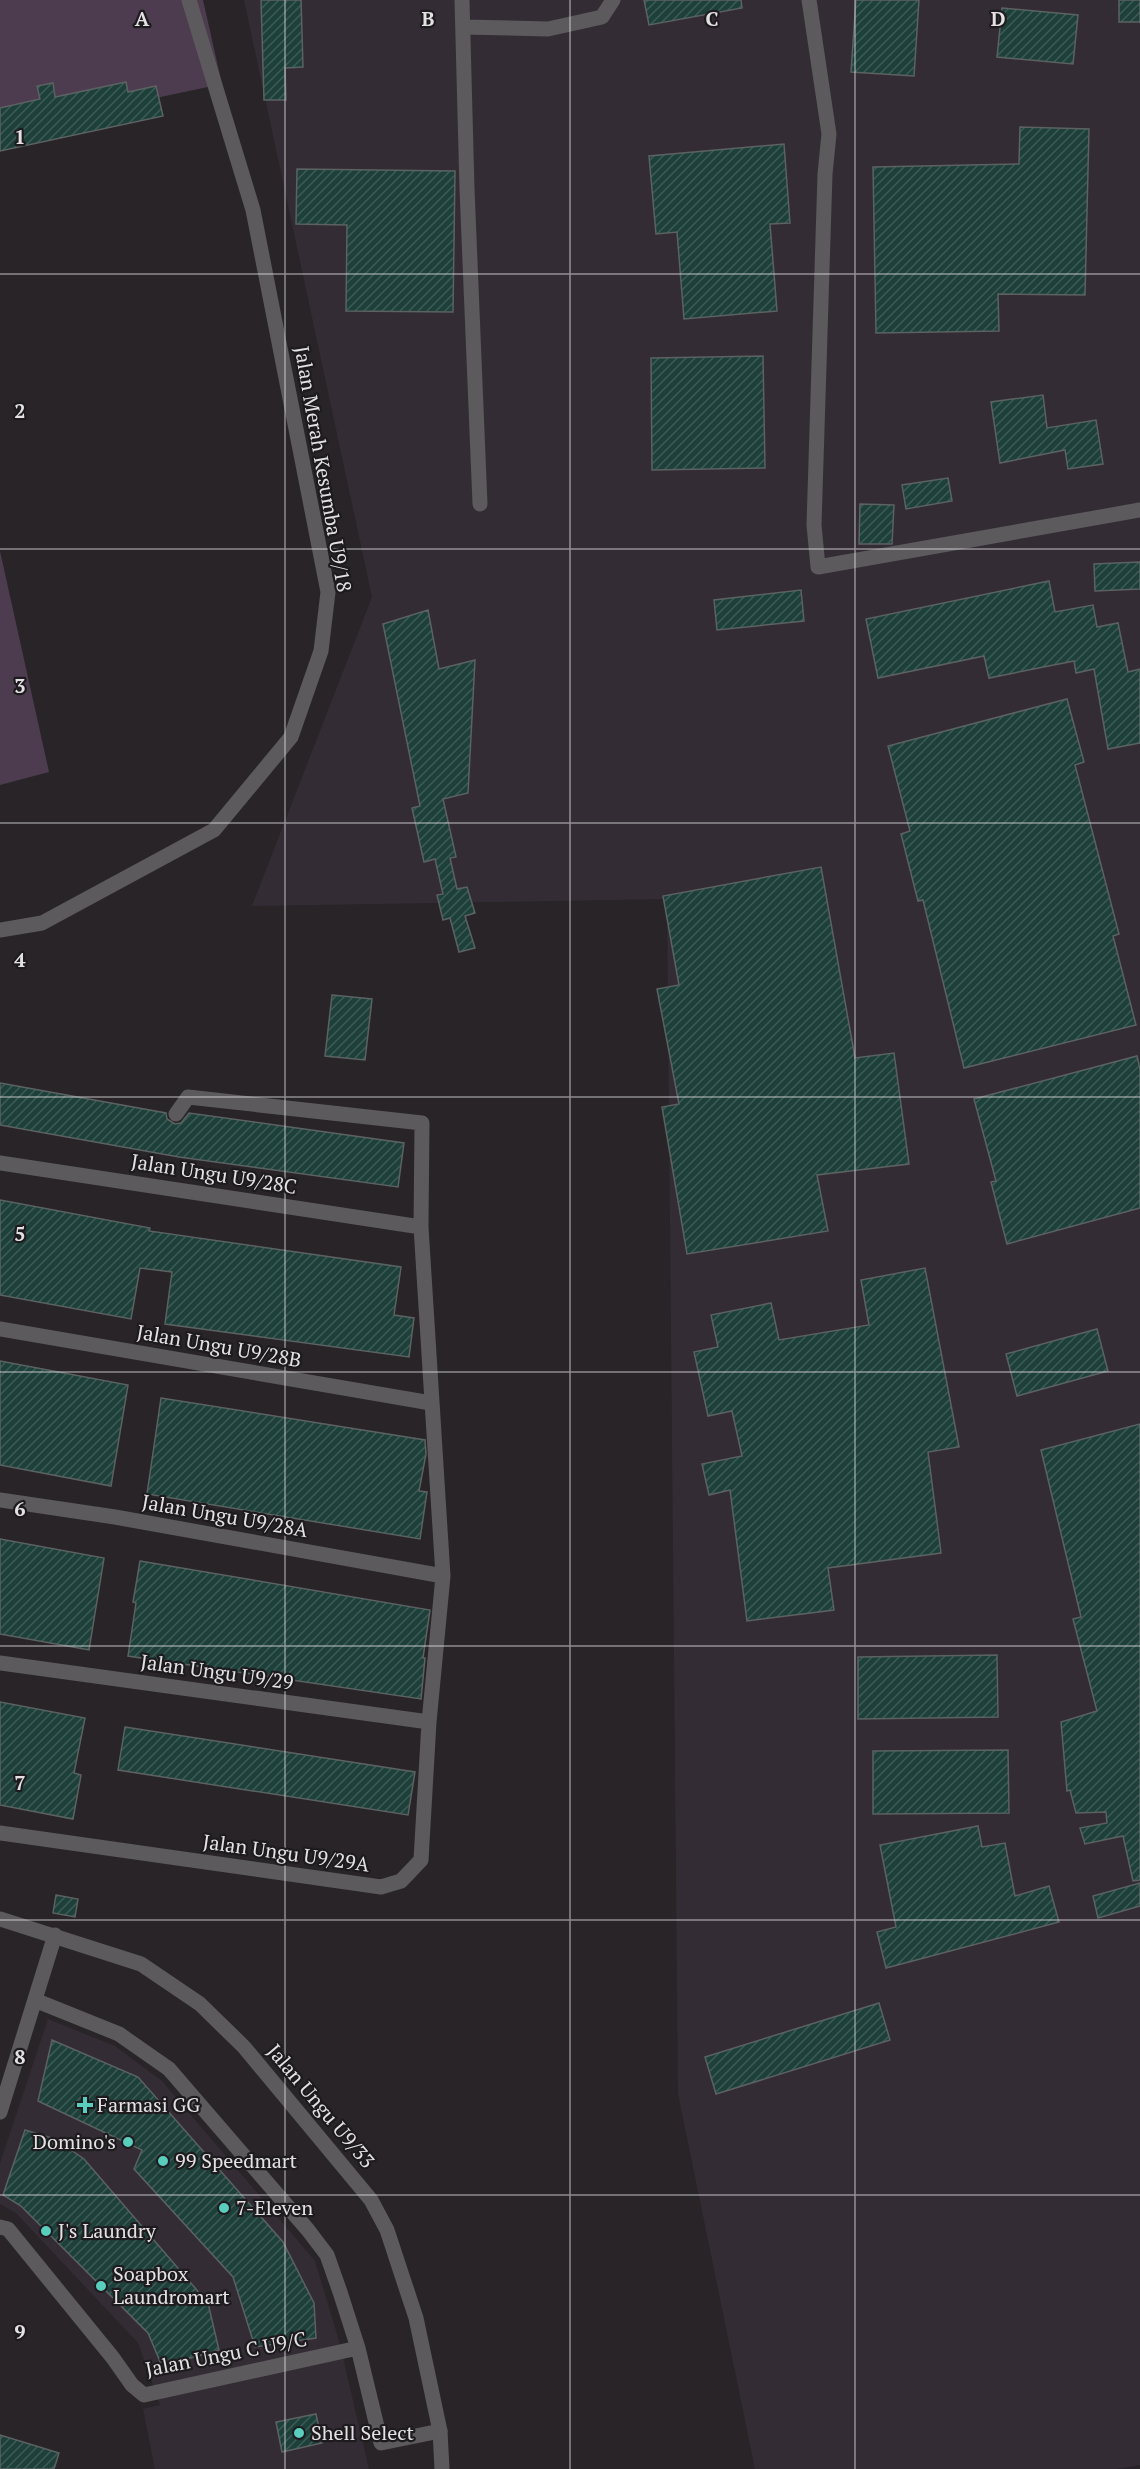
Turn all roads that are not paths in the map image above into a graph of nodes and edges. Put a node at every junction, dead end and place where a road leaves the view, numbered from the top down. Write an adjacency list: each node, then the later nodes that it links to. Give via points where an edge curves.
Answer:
1 (189, 0): 8 (street, Jalan Merah Kesumba U9/18, via 253,210 328,592 321,651 291,736 214,830 42,922)
2 (462, 0): 5 (street)
3 (613, 0): 5 (street, via 602,17 548,29)
4 (809, 0): 7 (street, via 829,134 814,525 818,567)
5 (463, 27): 6 (street)
6 (480, 504)
7 (1140, 510)
8 (0, 930)
9 (176, 1114): 11 (street, Jalan Ungu U9/29A, via 188,1097 422,1123)
10 (0, 1163): 11 (street, Jalan Ungu U9/28C)
11 (421, 1227): 13 (street, Jalan Ungu U9/29A)
12 (0, 1329): 13 (street, Jalan Ungu U9/28B)
13 (431, 1403): 15 (street, Jalan Ungu U9/29A)
14 (0, 1500): 15 (street, Jalan Ungu U9/28A)
15 (443, 1576): 17 (street, Jalan Ungu U9/29A)
16 (0, 1663): 17 (street, Jalan Ungu U9/29)
17 (429, 1722): 18 (street, Jalan Ungu U9/29A, via 421,1860 401,1881 381,1887)
18 (0, 1833)
19 (0, 1919): 20 (street, Jalan Ungu U9/33)
20 (56, 1935): 21 (street); 25 (street, Jalan Ungu U9/33, via 141,1964 200,2004 244,2047 371,2200 387,2230 416,2319)
21 (36, 2001): 22 (street); 24 (street, via 119,2034 170,2069 327,2255)
22 (0, 2112)
23 (0, 2227): 24 (street, Jalan Ungu C U9/C, via 8,2229 144,2395)
24 (358, 2348): 25 (street, via 381,2443)
25 (440, 2431): 26 (street, Jalan Ungu U9/33)
26 (446, 2466)

